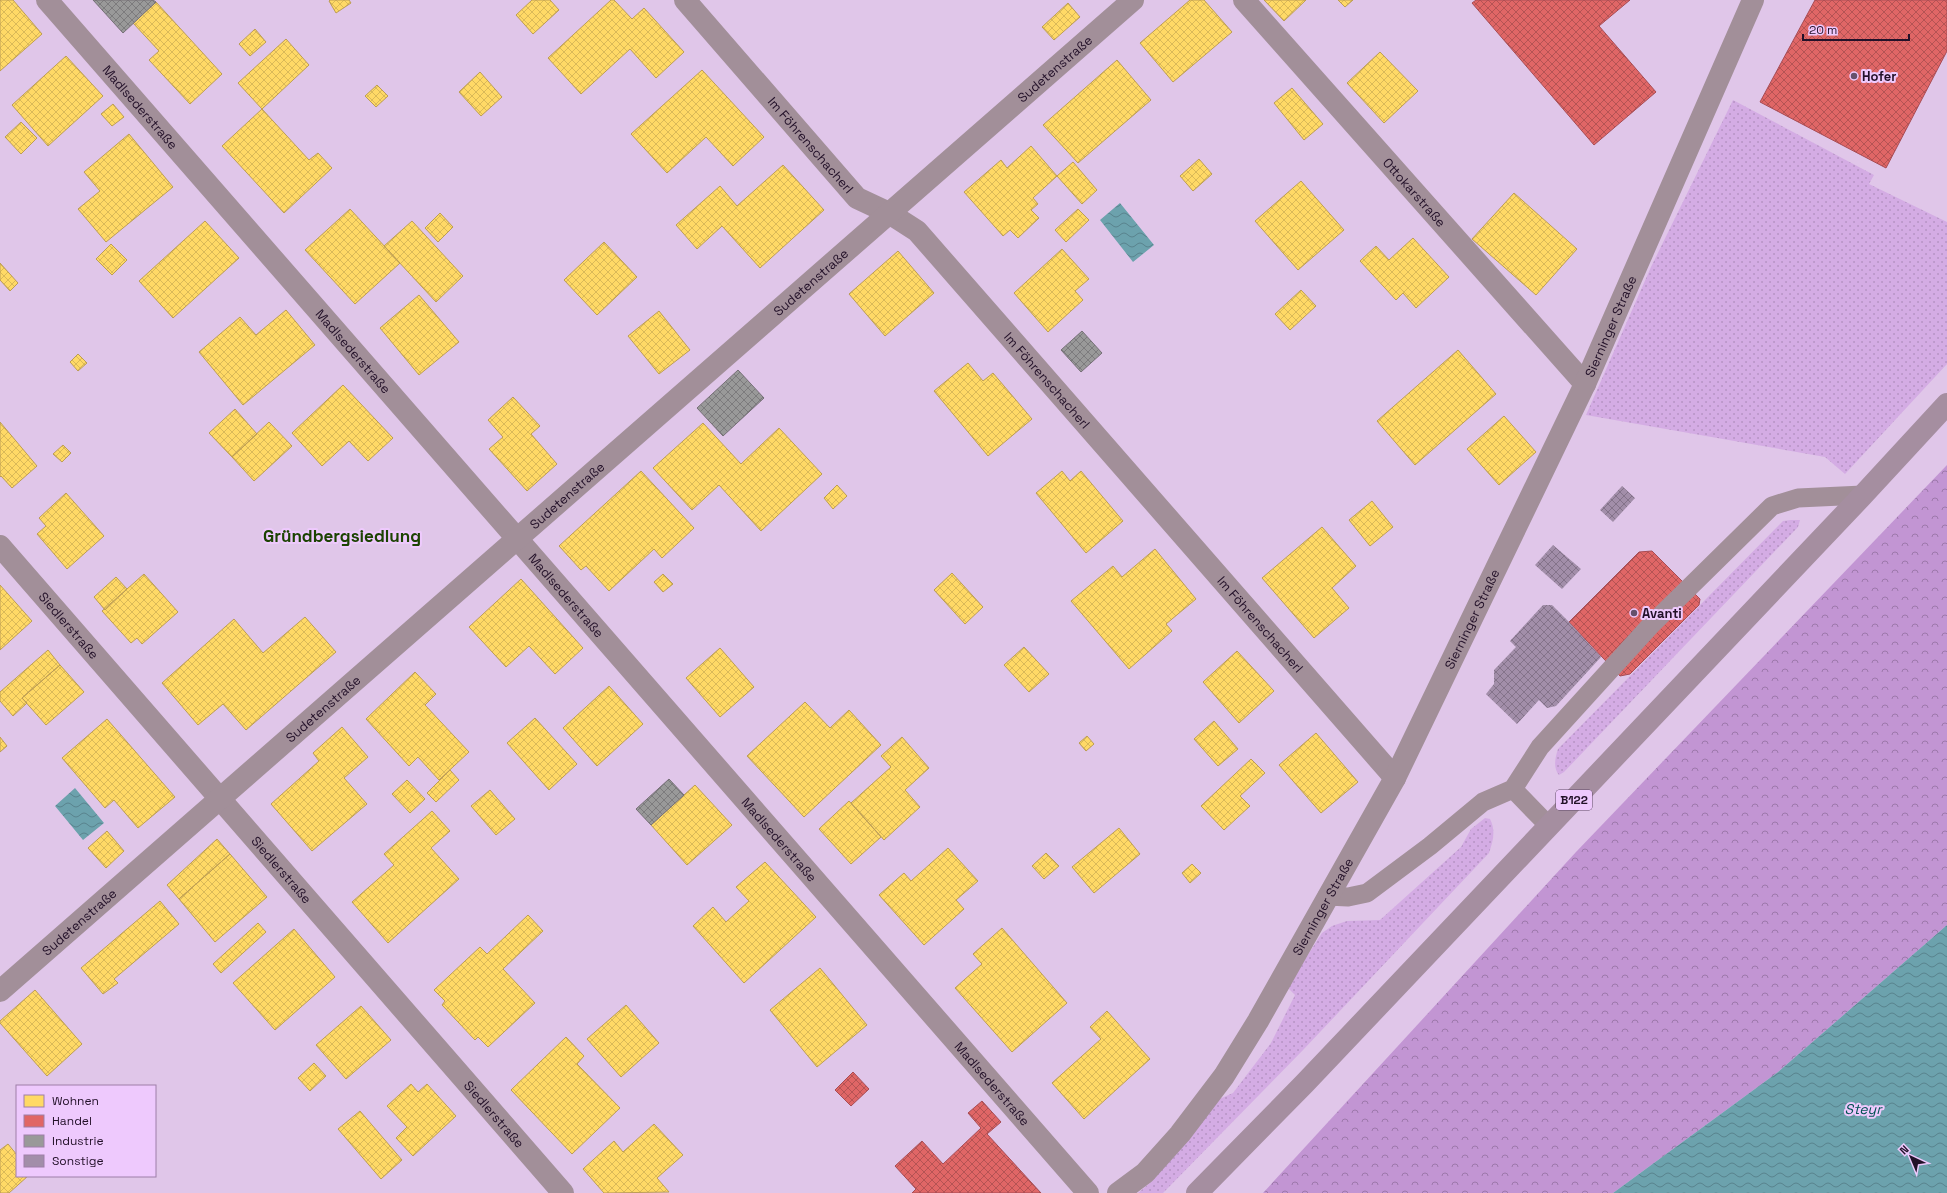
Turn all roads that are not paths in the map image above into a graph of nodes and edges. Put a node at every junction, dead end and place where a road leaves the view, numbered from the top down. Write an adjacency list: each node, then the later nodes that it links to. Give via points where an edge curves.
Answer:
1 (47, 0): 10 (street, Madlsederstraße)
2 (684, 0): 6 (street, Im Föhrenschacherl, via 857,198)
3 (1133, 0): 6 (street, Sudetenstraße)
4 (1244, 0): 7 (street, Ottokarstraße)
5 (1753, 0): 7 (street, Sierninger Straße)
6 (888, 213): 10 (street, Sudetenstraße); 12 (street, Im Föhrenschacherl, via 917,231)
7 (1585, 384): 12 (street, Sierninger Straße)
8 (1947, 404): 9 (main road, B122)
9 (1862, 495): 13 (lane, via 1798,498 1772,506 1634,644 1540,748); 15 (main road, B122)
10 (517, 537): 14 (street, Sudetenstraße); 18 (street, Madlsederstraße)
11 (0, 546): 14 (street, Siedlerstraße)
12 (1395, 778): 16 (street, Sierninger Straße)
13 (1513, 789): 15 (lane); 16 (lane, via 1483,802 1368,893 1348,897)
14 (221, 799): 17 (street, Sudetenstraße); 19 (street, Siedlerstraße)
15 (1549, 826): 21 (main road, B122)
16 (1327, 896): 20 (street, Sierninger Straße, via 1258,1021 1224,1076 1175,1140 1145,1173)
17 (0, 991)
18 (1087, 1192)
19 (563, 1193)
20 (1118, 1193)
21 (1197, 1193)

